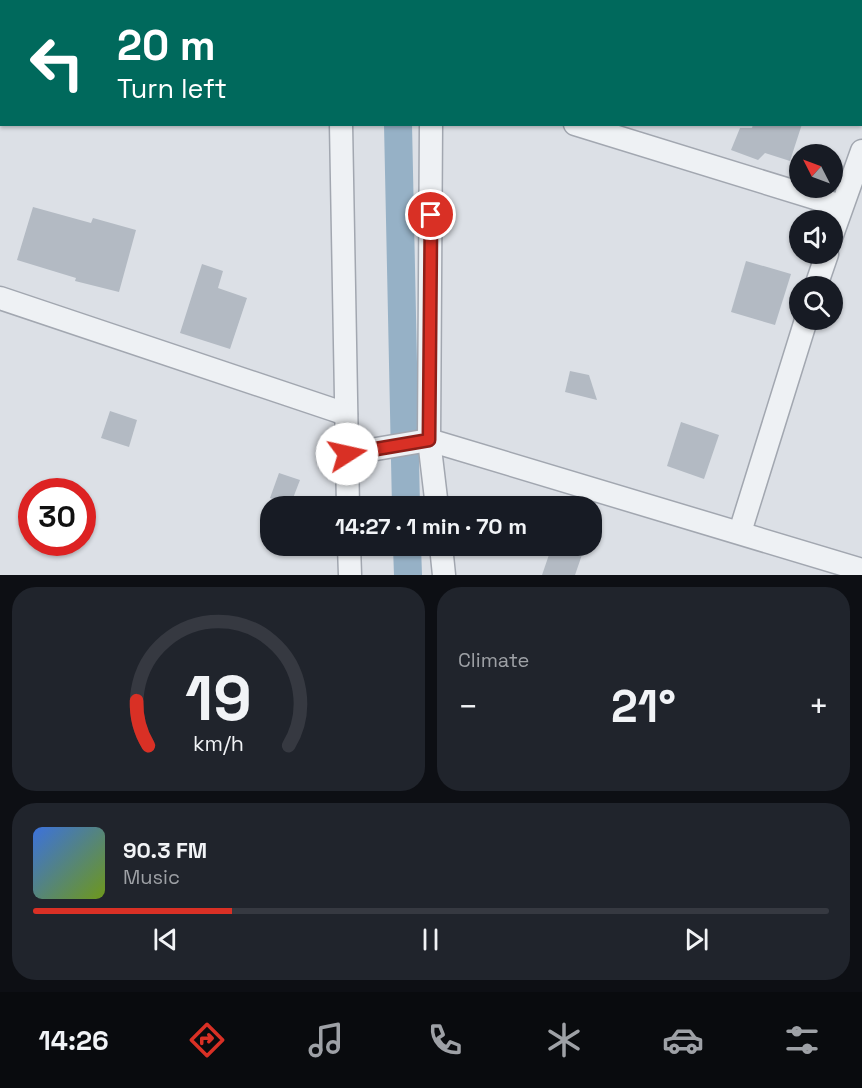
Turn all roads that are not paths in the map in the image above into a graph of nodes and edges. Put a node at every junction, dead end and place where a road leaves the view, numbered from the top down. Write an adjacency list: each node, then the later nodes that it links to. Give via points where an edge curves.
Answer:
1 (341, 126): 9 (street)
2 (431, 126): 10 (street)
3 (582, 126): 5 (street)
4 (862, 151): 5 (street)
5 (842, 206): 6 (street)
6 (841, 210)
7 (0, 298): 9 (street)
8 (803, 330): 14 (street)
9 (346, 414): 11 (street)
10 (429, 440): 11 (street); 13 (street); 14 (street)
11 (347, 454): 12 (street)
12 (348, 496)
13 (436, 496)
14 (740, 532): 17 (street)
15 (349, 556): 18 (street)
16 (442, 556): 19 (street)
17 (862, 570)
18 (350, 575)
19 (444, 575)

